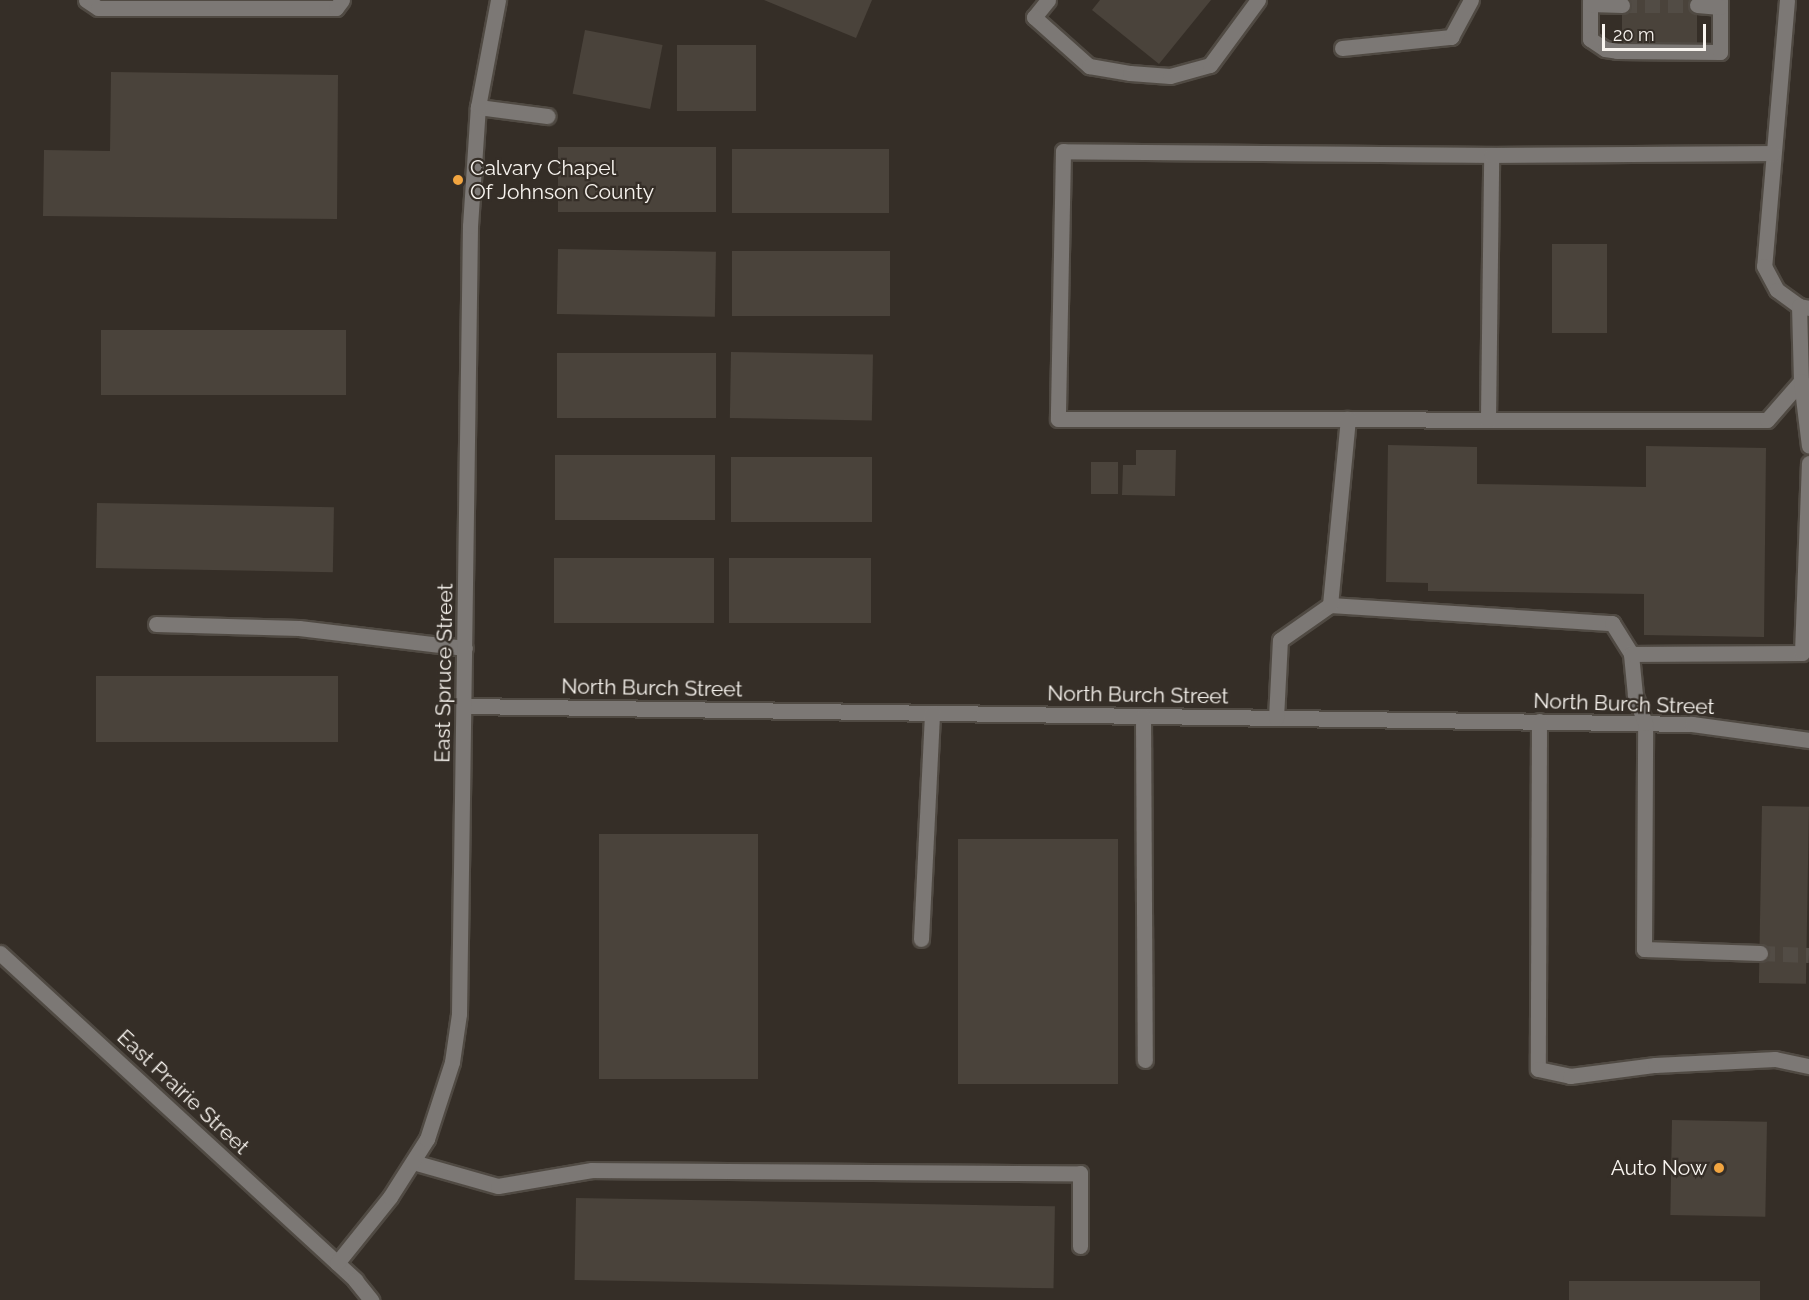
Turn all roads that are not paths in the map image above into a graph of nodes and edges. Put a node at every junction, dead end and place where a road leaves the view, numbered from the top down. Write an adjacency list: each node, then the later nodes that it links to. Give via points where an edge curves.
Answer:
1 (86, 0): 2 (street, via 98,8 336,8)
2 (342, 0)
3 (498, 0): 13 (street, East Spruce Street)
4 (1048, 0): 5 (street, via 1034,17 1089,66 1170,76 1210,65)
5 (1258, 0)
6 (1471, 0): 12 (street, via 1451,37)
7 (1787, 0): 15 (street)
8 (1590, 2): 9 (street, via 1590,39 1605,49 1720,52); 10 (street)
9 (1720, 3): 11 (street)
10 (1622, 5)
11 (1697, 5)
12 (1342, 48)
13 (478, 107): 14 (street); 25 (street, East Spruce Street, via 470,226)
14 (547, 116)
15 (1773, 153): 16 (street); 17 (street, via 1764,266 1777,290)
16 (1491, 155): 19 (street, via 1063,151 1058,419); 20 (street)
17 (1804, 307): 18 (street)
18 (1801, 381): 20 (street, via 1767,420); 21 (street)
19 (1348, 419): 20 (street); 23 (street)
20 (1488, 419)
21 (1809, 446)
22 (1809, 464): 26 (street, via 1802,653)
23 (1330, 605): 26 (street, via 1612,623); 30 (street, via 1280,640)
24 (156, 624): 25 (street, via 300,628)
25 (465, 648): 27 (street, East Spruce Street)
26 (1631, 654): 32 (street, via 1635,695)
27 (465, 706): 28 (street, North Burch Street); 39 (street, East Spruce Street, via 459,1014 452,1062 427,1139)
28 (932, 712): 29 (street, North Burch Street); 34 (street)
29 (1143, 716): 30 (street, North Burch Street); 37 (street)
30 (1275, 718): 31 (street, North Burch Street)
31 (1539, 721): 32 (street, North Burch Street); 38 (street, via 1538,1069 1570,1076 1654,1065 1775,1059)
32 (1645, 723): 33 (street, North Burch Street, via 1692,724); 36 (street, via 1644,949)
33 (1809, 740)
34 (921, 939)
35 (0, 953): 41 (street, East Prairie Street)
36 (1761, 953)
37 (1145, 1060)
38 (1809, 1066)
39 (412, 1162): 40 (street, via 498,1186 592,1170 1080,1173); 41 (street, East Spruce Street, via 390,1197)
40 (1080, 1246)
41 (337, 1263): 42 (street)
42 (371, 1300)

